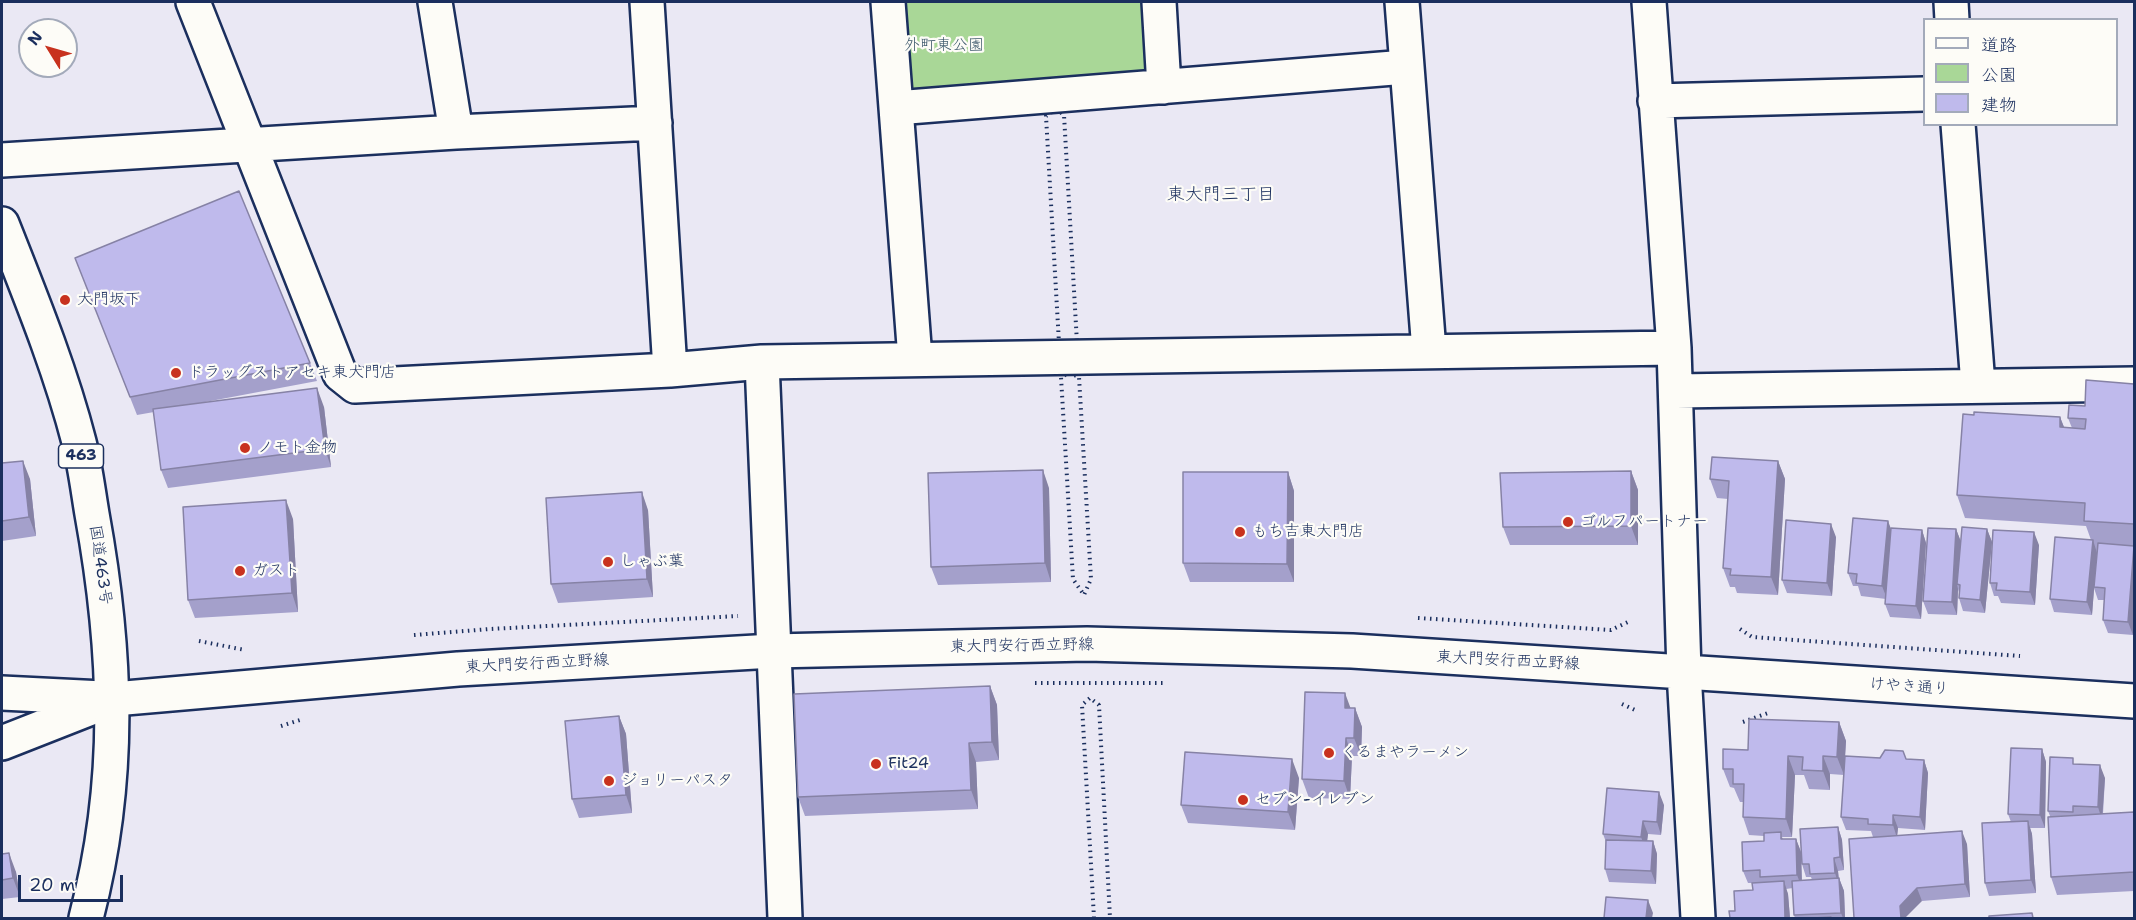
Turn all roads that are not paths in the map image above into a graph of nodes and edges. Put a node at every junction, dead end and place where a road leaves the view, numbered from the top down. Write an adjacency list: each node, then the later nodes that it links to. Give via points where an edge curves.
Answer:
1 (194, 2): 18 (main road)
2 (435, 2): 17 (main road)
3 (647, 2): 15 (main road)
4 (888, 2): 14 (main road)
5 (1159, 2): 11 (main road)
6 (1402, 2): 10 (main road)
7 (1649, 2): 13 (main road)
8 (1952, 2): 9 (main road)
9 (1952, 18)
10 (1406, 68): 11 (main road); 22 (main road)
11 (1164, 87): 14 (main road)
12 (1923, 94): 13 (main road)
13 (1655, 101): 21 (main road)
14 (896, 108): 23 (main road)
15 (655, 123): 17 (main road); 25 (main road)
16 (1959, 126): 27 (main road)
17 (456, 132): 18 (main road)
18 (251, 147): 19 (main road); 25 (main road, via 340,374 355,386)
19 (2, 160)
20 (2, 224): 32 (main road, 国道463号 / 463, via 37,313 79,442 104,578)
21 (1674, 348): 22 (main road); 28 (main road)
22 (1429, 351): 23 (main road)
23 (915, 359): 24 (main road)
24 (762, 362): 25 (main road); 29 (main road)
25 (669, 370)
26 (2134, 384): 27 (main road)
27 (1978, 385): 28 (main road)
28 (1676, 391): 30 (main road)
29 (773, 651): 30 (main road, 東大門安行西立野線, via 1087,644 1352,651); 32 (main road, 東大門安行西立野線, via 458,669); 36 (main road)
30 (1684, 672): 33 (main road, けやき通り); 37 (main road)
31 (2, 693): 32 (main road)
32 (114, 699): 34 (main road); 35 (main road, 国道463号 / 463, via 110,785 97,879)
33 (2134, 701)
34 (2, 743)
35 (86, 918)
36 (785, 918)
37 (1698, 918)

